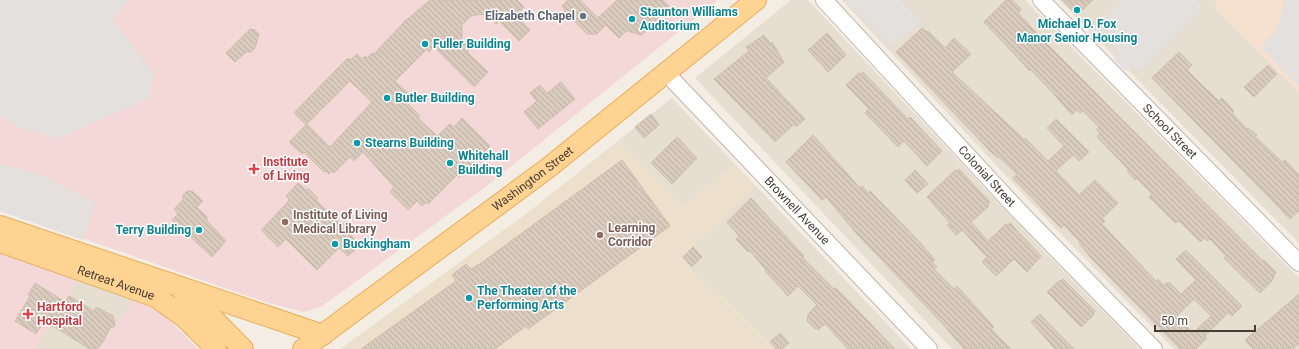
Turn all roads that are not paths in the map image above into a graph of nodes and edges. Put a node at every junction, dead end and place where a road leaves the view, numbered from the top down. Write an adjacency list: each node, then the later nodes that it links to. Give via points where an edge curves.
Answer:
1 (756, 0): 4 (main road, Washington Street)
2 (824, 0): 14 (street, Colonial Street, via 1019,211)
3 (1041, 0): 7 (street, School Street)
4 (666, 73): 9 (main road, Washington Street, via 548,168); 13 (street, Brownell Avenue)
5 (0, 226): 8 (main road, Retreat Avenue)
6 (0, 242): 10 (main road, Retreat Avenue, via 156,297 184,317)
7 (1299, 263)
8 (164, 281): 9 (main road, Retreat Avenue); 11 (main road, Retreat Avenue, via 197,302)
9 (322, 335): 12 (main road, Washington Street)
10 (216, 349)
11 (243, 349)
12 (303, 349)
13 (929, 349)
14 (1154, 349)

